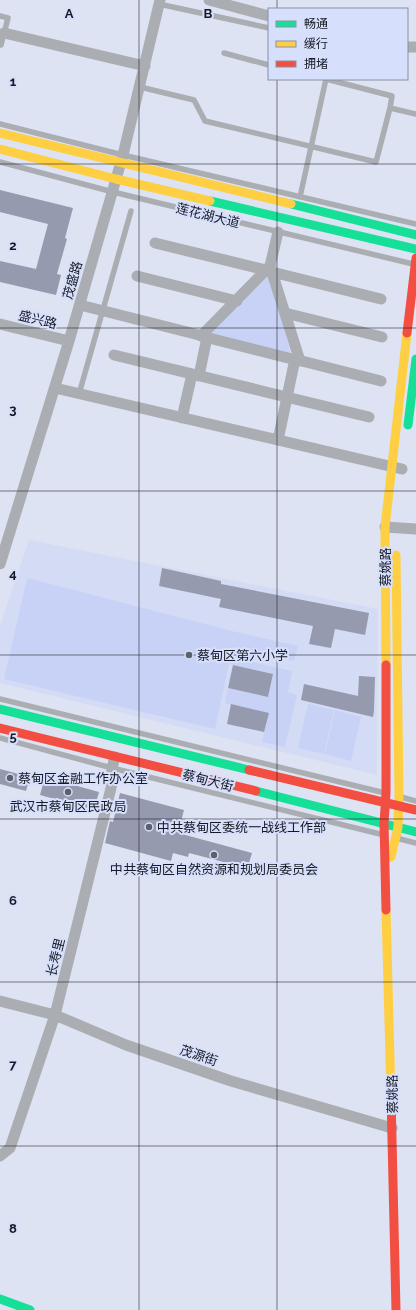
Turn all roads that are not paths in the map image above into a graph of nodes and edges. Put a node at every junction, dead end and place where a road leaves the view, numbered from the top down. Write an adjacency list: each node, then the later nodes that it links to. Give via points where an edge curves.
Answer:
1 (209, 0): 4 (street)
2 (160, 2): 5 (lane); 10 (street, 茂盛路)
3 (0, 16): 6 (lane, via 8,18)
4 (268, 16)
5 (268, 28)
6 (4, 33): 7 (lane); 10 (street)
7 (0, 45)
8 (224, 53): 9 (lane)
9 (268, 65)
10 (145, 66): 13 (street, 茂盛路)
11 (326, 80): 18 (lane)
12 (330, 80): 14 (lane, via 392,96)
13 (140, 87): 18 (lane, via 194,100 205,120); 20 (street, 茂盛路)
14 (390, 108): 15 (lane); 18 (lane, via 376,162)
15 (416, 114)
16 (0, 124): 20 (lane)
17 (0, 133): 20 (street)
18 (311, 146): 24 (lane)
19 (0, 149): 22 (street, 莲花湖大道)
20 (122, 159): 22 (street, 茂盛路); 24 (lane); 28 (street)
21 (0, 162): 23 (lane, 莲花湖大道)
22 (116, 179): 23 (street, 茂盛路); 30 (street, 莲花湖大道)
23 (113, 192): 27 (lane, 莲花湖大道); 36 (street, 茂盛路)
24 (300, 197): 26 (lane)
25 (131, 211): 37 (lane)
26 (416, 224)
27 (278, 232): 31 (lane, 莲花湖大道); 32 (street)
28 (416, 235)
29 (155, 243): 32 (street)
30 (416, 249)
31 (416, 263): 55 (street, 蔡姚路)
32 (269, 269): 34 (street); 35 (street); 38 (street)
33 (137, 276): 35 (street)
34 (381, 299)
35 (237, 301): 40 (street)
36 (80, 305): 37 (street); 42 (street, 茂盛路)
37 (102, 311): 40 (street); 49 (lane)
38 (285, 313): 41 (street); 44 (street)
39 (0, 324): 42 (street, 盛兴路)
40 (204, 337): 44 (street); 46 (street)
41 (382, 337)
42 (69, 341): 48 (street, 茂盛路)
43 (114, 355): 46 (street)
44 (298, 360): 47 (street); 50 (street)
45 (416, 360): 53 (street)
46 (196, 375): 50 (street); 51 (street)
47 (381, 381)
48 (55, 388): 49 (street); 58 (street, 茂盛路)
49 (79, 394): 51 (street)
50 (287, 398): 52 (street); 54 (street)
51 (182, 418): 54 (street)
52 (369, 418)
53 (406, 437)
54 (278, 440): 55 (street)
55 (400, 468): 57 (street, 蔡姚路)
56 (416, 529): 57 (street)
57 (394, 531): 64 (street, 蔡姚路); 65 (street, 蔡姚路)
58 (0, 564)
59 (0, 699): 64 (lane)
60 (0, 709): 64 (street, 蔡甸大街)
61 (0, 728): 63 (street, 蔡甸大街)
62 (0, 738): 63 (lane)
63 (113, 762): 68 (street, 蔡甸大街); 71 (lane); 76 (street, 长寿里, via 112,784)
64 (385, 798): 65 (street, 蔡甸大街); 68 (street, 蔡姚路)
65 (399, 801): 66 (lane); 67 (street, 蔡甸大街); 69 (street, 蔡姚路)
66 (416, 801)
67 (416, 810)
68 (384, 823): 69 (street, 蔡甸大街); 71 (street, 蔡姚路)
69 (398, 827): 70 (street, 蔡甸大街); 72 (street, 蔡姚路)
70 (416, 832)
71 (385, 836): 72 (lane); 74 (street, 蔡姚路)
72 (396, 838): 73 (lane); 74 (street, 蔡姚路)
73 (416, 843)
74 (387, 878): 77 (street, 蔡姚路)
75 (0, 1001): 76 (street, 茂源街)
76 (55, 1015): 77 (street, 茂源街, via 126,1045 231,1081); 78 (street, 长寿里, via 10,1148)
77 (392, 1128): 81 (street, 蔡姚路)
78 (0, 1156)
79 (0, 1299): 80 (street)
80 (30, 1310)
81 (396, 1310)

